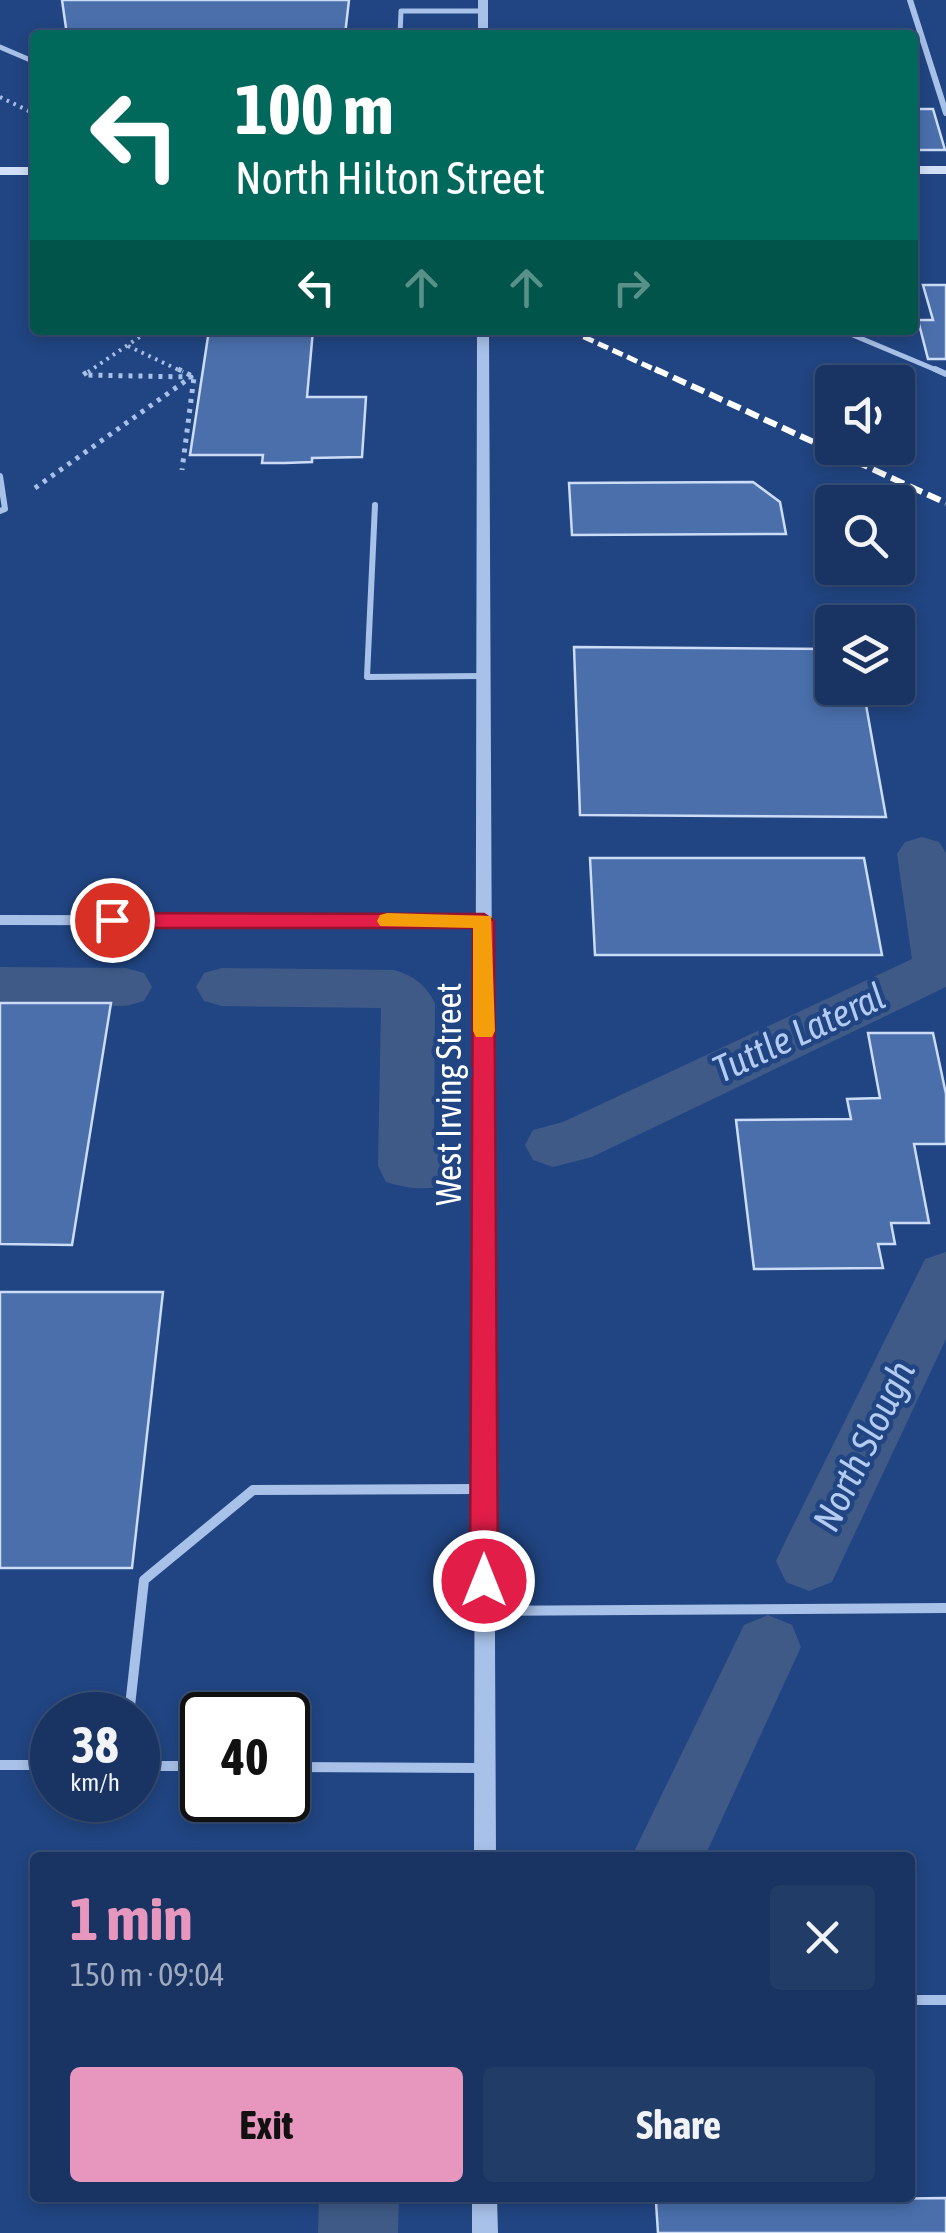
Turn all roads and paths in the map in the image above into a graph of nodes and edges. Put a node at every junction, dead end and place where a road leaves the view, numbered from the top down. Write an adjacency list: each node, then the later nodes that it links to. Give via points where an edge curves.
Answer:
1 (910, 0): 8 (street)
2 (483, 6): 3 (lane, via 401,11)
3 (400, 30)
4 (0, 47): 5 (lane)
5 (30, 60)
6 (0, 97): 7 (path)
7 (30, 112)
8 (946, 113)
9 (918, 170): 10 (main road)
10 (946, 170)
11 (0, 171): 12 (main road)
12 (30, 171)
13 (142, 335): 16 (path)
14 (483, 335): 24 (street, West Irving Street)
15 (853, 335): 17 (lane)
16 (127, 345): 18 (path); 18 (path, via 84,375)
17 (946, 374)
18 (191, 377): 19 (path); 21 (path)
19 (182, 470)
20 (0, 476): 23 (lane)
21 (35, 488)
22 (375, 505): 24 (lane, via 368,677)
23 (0, 511)
24 (483, 676): 26 (street, West Irving Street)
25 (0, 920): 26 (street)
26 (484, 921): 27 (street, West Irving Street)
27 (484, 1489): 29 (street, West Irving Street); 30 (lane, via 254,1490 144,1580)
28 (946, 1608): 29 (lane)
29 (484, 1612): 34 (street, West Irving Street)
30 (132, 1692)
31 (0, 1764): 32 (lane)
32 (30, 1765)
33 (310, 1767): 34 (lane)
34 (484, 1768): 35 (street, West Irving Street)
35 (484, 1852)
36 (915, 2000): 37 (lane)
37 (946, 2000)
38 (485, 2202): 39 (street)
39 (485, 2233)

